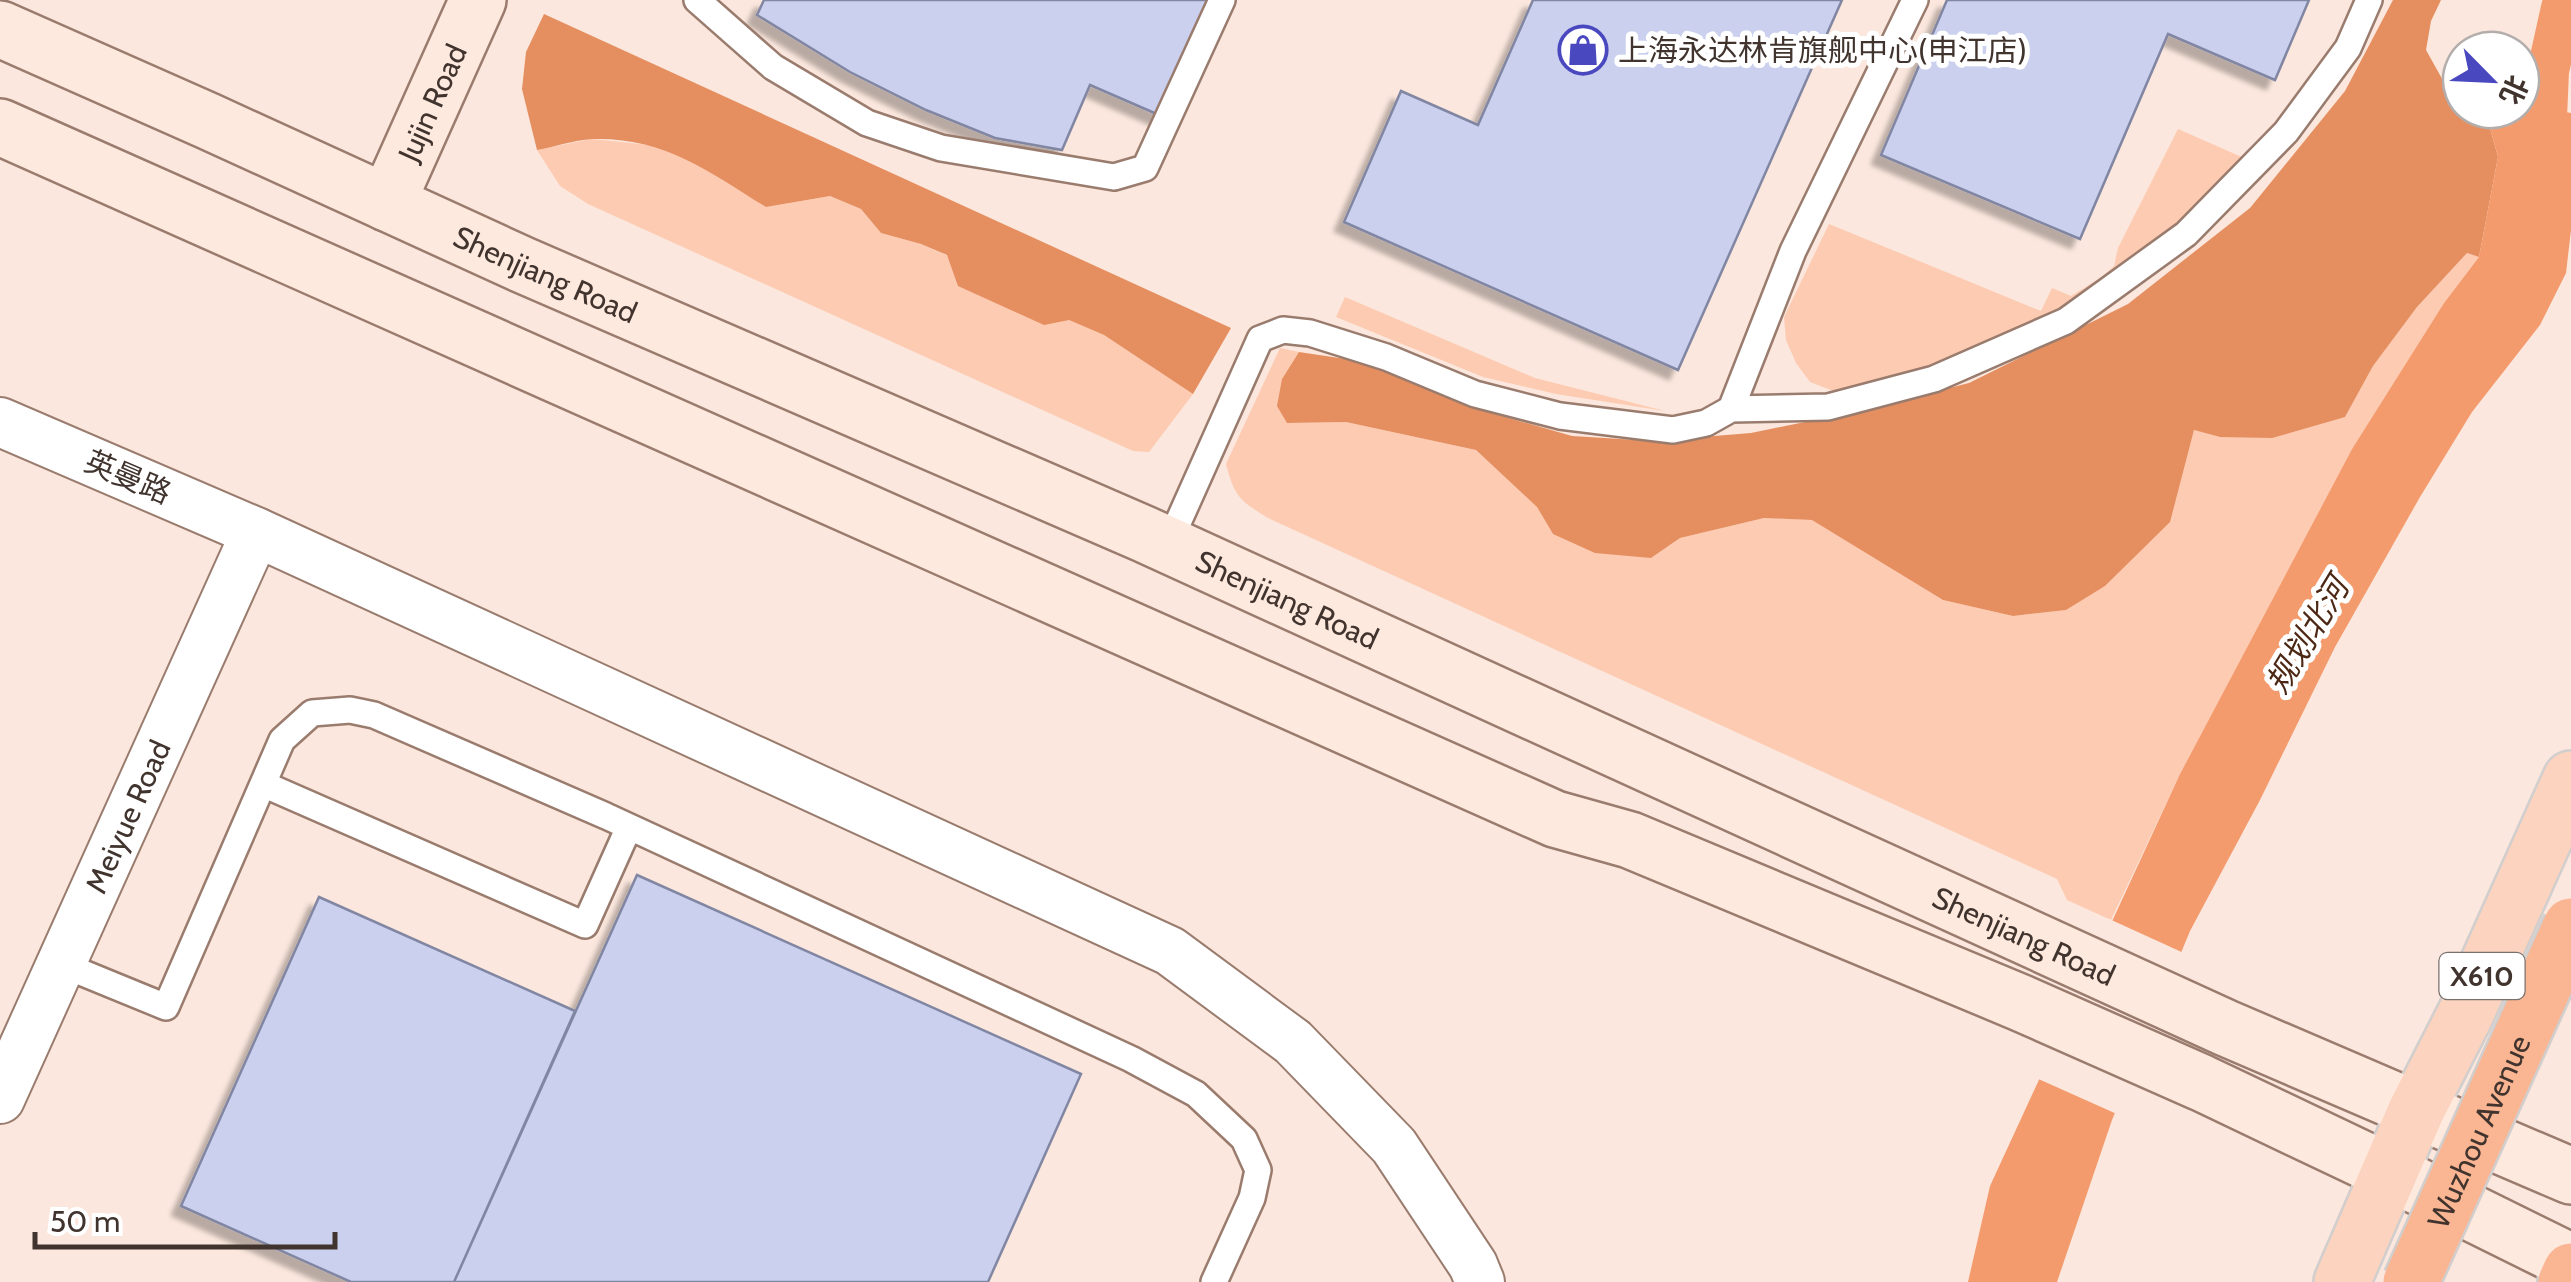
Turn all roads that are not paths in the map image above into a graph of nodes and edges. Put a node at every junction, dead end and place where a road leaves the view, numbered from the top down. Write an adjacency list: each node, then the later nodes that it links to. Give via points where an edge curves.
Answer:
1 (478, 0): 8 (main road, Jujin Road)
2 (696, 0): 3 (lane, via 773,66 867,123 941,148 1114,177 1145,168)
3 (1222, 0)
4 (1914, 0): 9 (lane, via 1794,250)
5 (2369, 0): 9 (lane, via 2348,48 2286,132 2186,234 2066,321 1934,378 1863,397 1828,406)
6 (0, 29): 8 (main road, Shenjiang Road)
7 (0, 127): 20 (main road, Shenjiang Road, via 1555,819 1630,840 2021,1003)
8 (387, 204): 12 (main road, Shenjiang Road)
9 (1731, 410): 12 (lane, via 1673,430 1560,416 1475,394 1338,341 1283,330 1260,339)
10 (0, 422): 11 (street, 英曼路)
11 (256, 532): 17 (street, Meiyue Road); 25 (street, 英曼路, via 1170,951 1293,1042 1394,1146)
12 (1168, 545): 19 (main road, Shenjiang Road)
13 (2571, 779): 19 (main road, X610)
14 (264, 784): 15 (lane, via 282,740 312,713 350,710); 15 (lane, via 585,925); 17 (lane, via 166,1008)
15 (629, 827): 24 (lane, via 1196,1094 1244,1139 1258,1170)
16 (2571, 926): 27 (highway, Wuzhou Avenue / X610, bridge)
17 (61, 964): 18 (street, Meiyue Road)
18 (0, 1100)
19 (2416, 1111): 20 (main road, X610); 21 (main road, Shenjiang Road)
20 (2389, 1172): 22 (main road, Shenjiang Road); 26 (main road, X610)
21 (2571, 1176)
22 (2571, 1262)
23 (2571, 1270): 28 (highway)
24 (1214, 1282)
25 (1480, 1282)
26 (2342, 1282)
27 (2410, 1282)
28 (2566, 1282)

